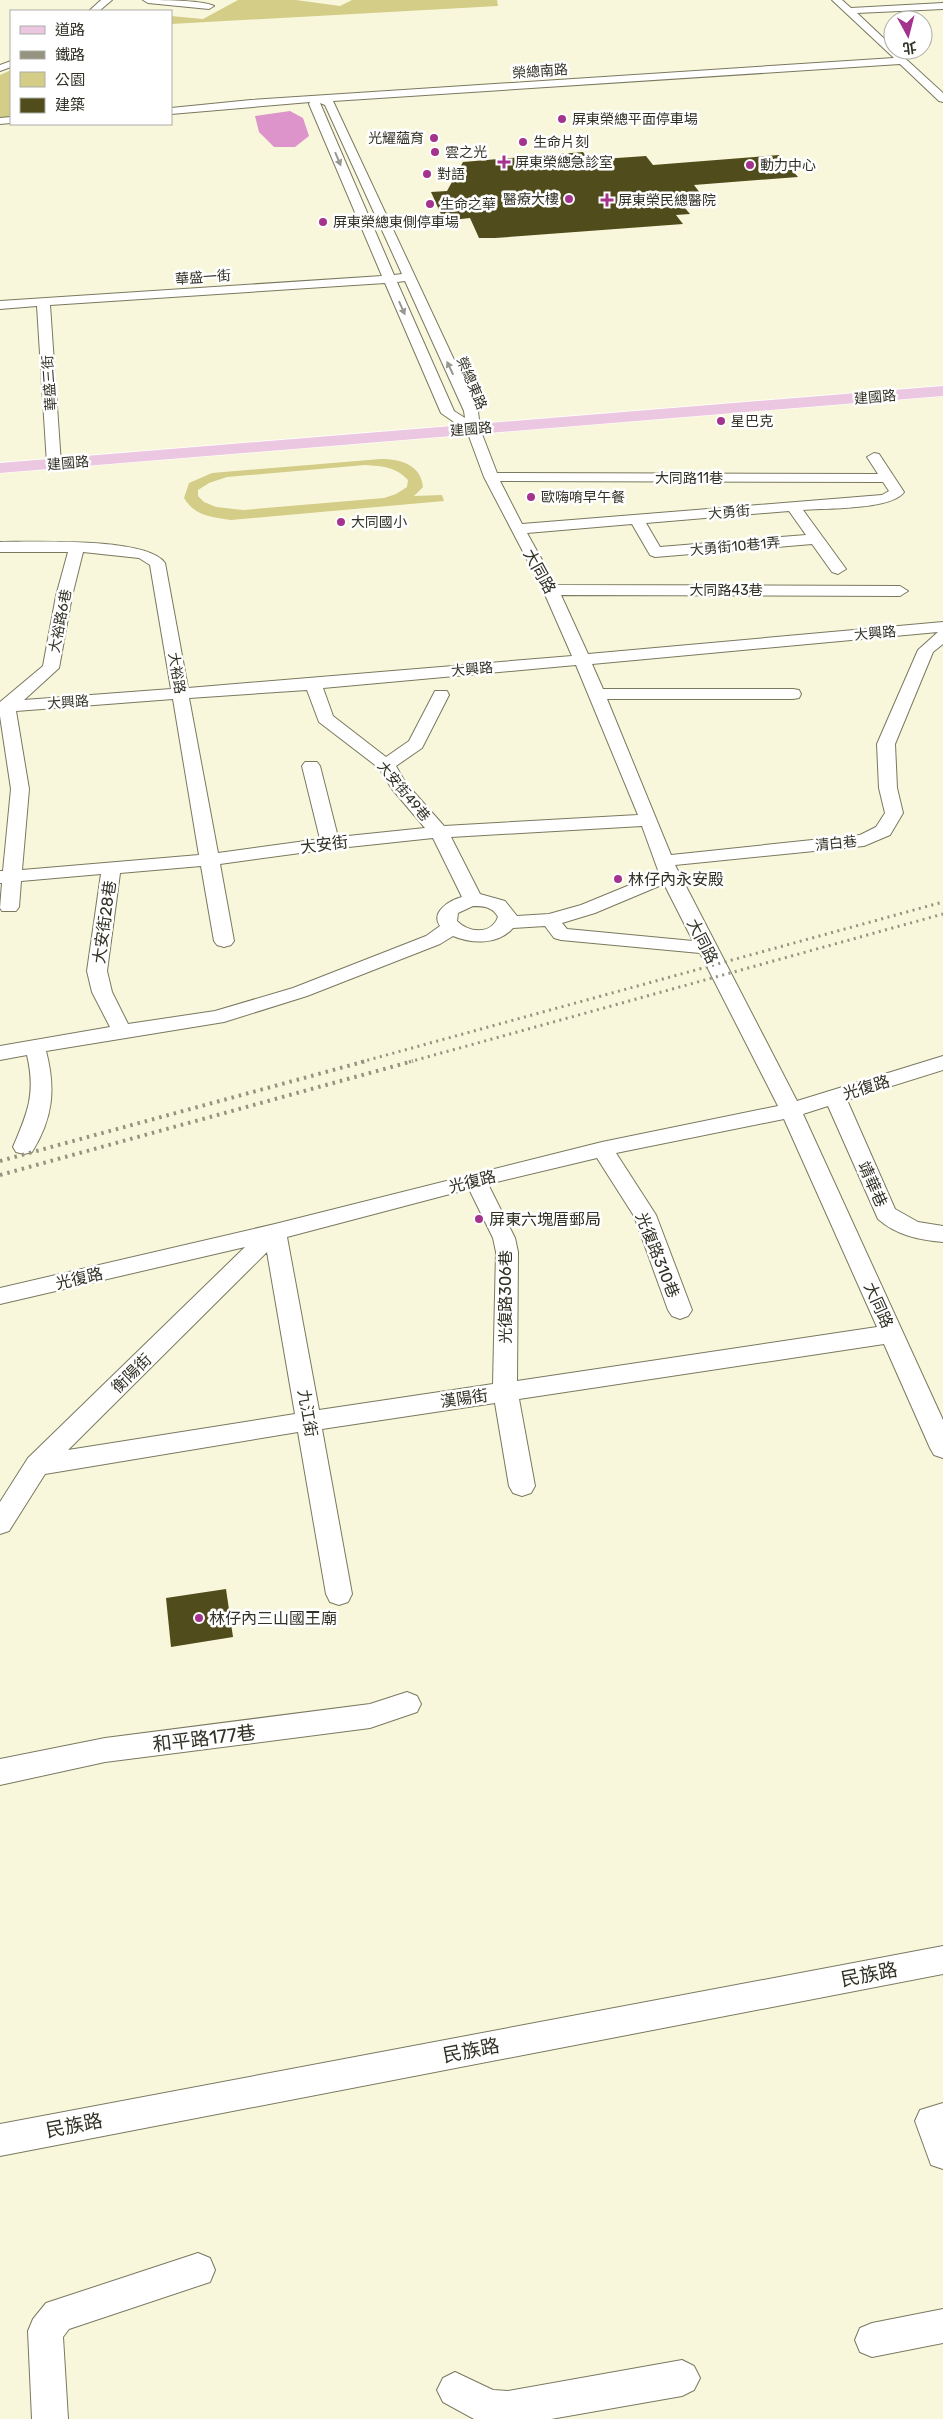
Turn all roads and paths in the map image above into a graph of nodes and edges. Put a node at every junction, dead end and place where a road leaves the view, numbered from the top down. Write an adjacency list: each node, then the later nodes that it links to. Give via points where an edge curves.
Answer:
1 (106, 0): 6 (street)
2 (148, 0): 4 (street)
3 (837, 0): 7 (street)
4 (209, 6)
5 (943, 6): 7 (street)
6 (95, 10)
7 (848, 11): 8 (street)
8 (901, 61): 9 (street, 榮總南路); 10 (street)
9 (318, 99): 11 (street, 榮總南路); 12 (street, 榮總東路, via 329,103); 13 (street, 榮總東路, via 314,104)
10 (943, 99)
11 (177, 111)
12 (344, 135): 13 (street); 14 (street, 榮總東路)
13 (328, 136): 15 (street, 榮總東路, one-way to 15)
14 (392, 240): 15 (street); 16 (street, 榮總東路)
15 (373, 242): 17 (street, 榮總東路)
16 (408, 278): 17 (street, 華盛一街); 20 (street, 榮總東路)
17 (389, 279): 18 (street, 華盛一街); 21 (street, 榮總東路, one-way to 21)
18 (43, 302): 19 (street, 華盛一街); 25 (street, 華盛三街)
19 (0, 305)
20 (433, 331): 21 (street); 23 (street, 榮總東路, one-way to 20, via 471,411)
21 (413, 333): 23 (street, 榮總東路, via 448,413)
22 (943, 392): 23 (main road, 建國路)
23 (473, 429): 25 (main road, 建國路); 27 (street, 大同路)
24 (874, 457): 28 (street, 大勇街)
25 (54, 464): 26 (main road, 建國路)
26 (0, 468)
27 (491, 477): 28 (street, 大同路11巷); 31 (street, 大同路)
28 (888, 478): 29 (street, 大勇街, via 897,492 885,499)
29 (793, 507): 30 (street, 大勇街); 32 (street)
30 (638, 520): 31 (street, 大勇街); 32 (street, 大勇街10巷1弄, via 655,552)
31 (517, 529): 36 (street, 大同路)
32 (816, 539): 35 (street)
33 (77, 547): 34 (street, 大裕路); 42 (street, 大裕路, via 142,554 157,563); 46 (street, 大裕路6巷, via 51,668)
34 (0, 548)
35 (838, 569)
36 (551, 590): 37 (street, 大同路43巷); 40 (street, 大同路)
37 (900, 591)
38 (943, 627): 40 (street, 大興路)
39 (943, 636): 56 (street, 清白巷, via 926,650 886,744 888,788 894,813 883,831 864,840)
40 (582, 659): 41 (street, 大興路); 43 (street, 大同路)
41 (313, 684): 42 (street, 大興路); 47 (street, 大安街49巷, via 325,718)
42 (181, 694): 46 (street, 大興路); 54 (street, 大裕路)
43 (597, 694): 44 (street); 51 (street, 大同路)
44 (793, 694)
45 (441, 695): 47 (street, via 416,744)
46 (3, 707): 49 (street)
47 (386, 764): 52 (street, 大安街49巷, via 398,785)
48 (311, 766): 53 (street)
49 (20, 789): 50 (street); 57 (street)
50 (0, 791)
51 (649, 820): 52 (street, 大安街); 56 (street, 大同路)
52 (439, 832): 53 (street, 大安街); 58 (street, 大安街49巷)
53 (330, 842): 54 (street, 大安街)
54 (210, 860): 55 (street, 大安街); 63 (street, 大裕路)
55 (111, 867): 57 (street, 大安街); 65 (street, 大安街28巷, via 97,971 102,992)
56 (666, 868): 60 (street, 清白巷, via 588,908); 64 (street, 大同路)
57 (6, 876): 59 (street)
58 (473, 900): 61 (street, via 500,906 505,911); 62 (street, via 455,905 450,910 447,922)
59 (9, 906)
60 (550, 920): 61 (street, 清白巷); 64 (street, via 560,934)
61 (506, 922): 62 (street, via 496,932 477,936)
62 (451, 928): 65 (street, via 433,940 300,992 216,1017)
63 (224, 941)
64 (707, 948): 70 (street, 大同路)
65 (122, 1031): 66 (street)
66 (34, 1047): 67 (street); 71 (street, via 44,1089 42,1106)
67 (0, 1053)
68 (943, 1063): 69 (street, 光復路)
69 (835, 1097): 70 (street, 光復路); 75 (street, 靖華巷, via 886,1213 896,1223 908,1228)
70 (791, 1110): 72 (street, 光復路); 78 (street, 大同路)
71 (24, 1147)
72 (602, 1150): 73 (street, 光復路); 77 (street, 光復路310巷, via 645,1215)
73 (475, 1180): 74 (street, 光復路); 79 (street, 光復路306巷, via 504,1238 507,1252)
74 (275, 1232): 76 (street, 光復路); 80 (street, 九江街); 82 (street, 衡陽街)
75 (943, 1234)
76 (0, 1296)
77 (680, 1310)
78 (892, 1334): 79 (street, 漢陽街); 81 (street, 大同路)
79 (504, 1392): 80 (street, 漢陽街); 83 (street, 光復路306巷)
80 (309, 1421): 82 (street, 漢陽街); 85 (street, 九江街)
81 (943, 1448)
82 (37, 1465): 84 (street, 衡陽街)
83 (522, 1486)
84 (0, 1524)
85 (340, 1594)
86 (407, 1704): 87 (street, 和平路177巷, via 370,1716 105,1750)
87 (0, 1772)
88 (943, 1960): 90 (street, 民族路)
89 (943, 2119): 91 (street, via 931,2121)
90 (0, 2140)
91 (943, 2153)
92 (198, 2270): 97 (street, via 58,2316 45,2331)
93 (943, 2326): 94 (street)
94 (872, 2340)
95 (682, 2378): 96 (street, via 508,2409 490,2408)
96 (455, 2390)
97 (50, 2419)

